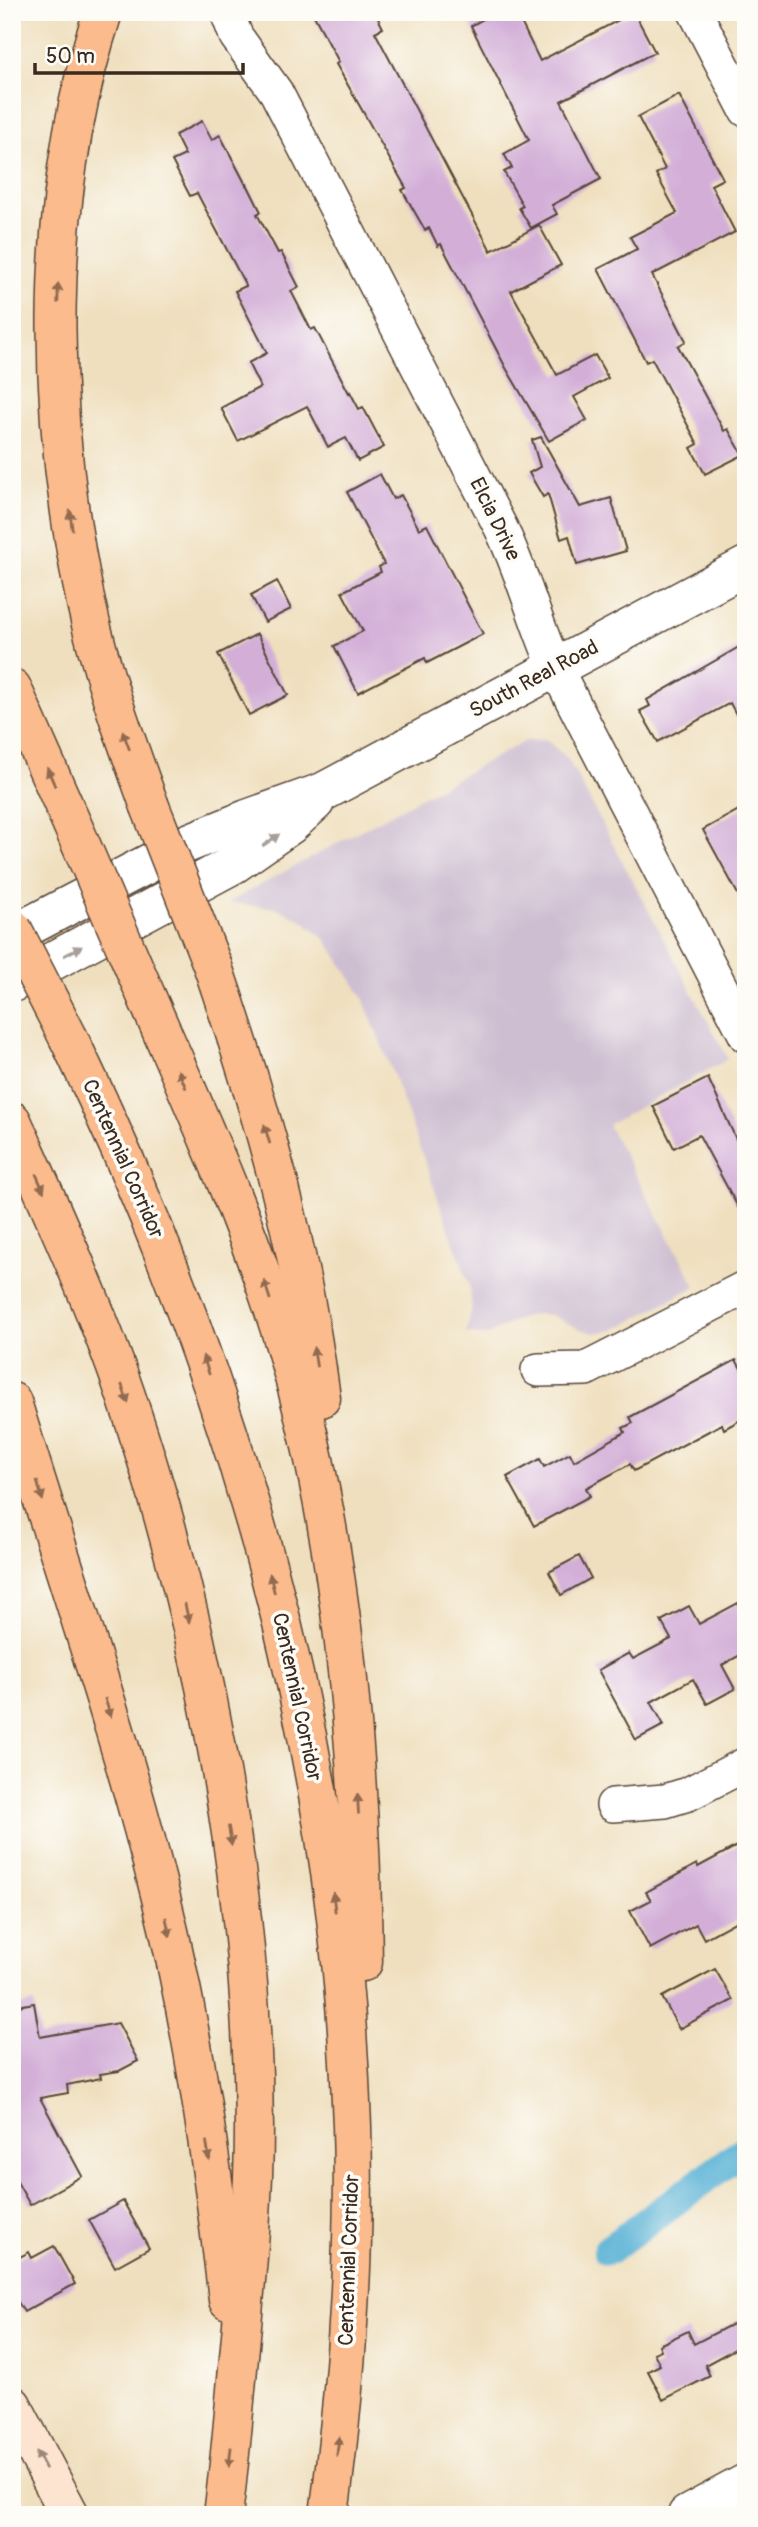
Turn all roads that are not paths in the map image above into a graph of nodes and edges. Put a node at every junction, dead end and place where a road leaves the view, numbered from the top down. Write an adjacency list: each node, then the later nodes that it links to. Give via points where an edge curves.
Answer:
1 (103, 12): 17 (highway, one-way to 1, bridge, via 317,1364 269,1141 213,967 114,708 87,604 69,501 59,396 58,274 73,133)
2 (227, 12): 6 (street, Elcia Drive, via 236,36 276,92 501,528)
3 (695, 12): 4 (street)
4 (746, 110)
5 (746, 566): 6 (street, South Real Road)
6 (555, 667): 8 (street, South Real Road); 12 (street, Elcia Drive)
7 (12, 688): 17 (highway, one-way to 7, bridge, via 306,1422 238,1210)
8 (323, 792): 10 (street, South Real Road, via 196,839); 11 (street, South Real Road, one-way to 8, via 234,864 290,825)
9 (12, 928): 20 (highway, Centennial Corridor, one-way to 9, bridge, via 352,2128 340,1950 315,1773 277,1605 207,1367 140,1194)
10 (12, 935)
11 (12, 983)
12 (746, 1036)
13 (12, 1121): 21 (highway, one-way to 21, via 94,1309 125,1394 176,1567 216,1749 233,1858 251,2036 254,2126 252,2217)
14 (746, 1287): 15 (street, via 586,1369)
15 (538, 1370)
16 (12, 1402): 21 (highway, one-way to 21, via 124,1758 167,1923 218,2218)
17 (337, 1595): 20 (highway, one-way to 17, via 360,2099 362,1903)
18 (746, 1764): 19 (street, via 688,1794 665,1801)
19 (613, 1805)
20 (352, 2214): 24 (highway, Centennial Corridor, one-way to 20, via 349,2318)
21 (236, 2386): 26 (highway, one-way to 26)
22 (12, 2405): 25 (main road, one-way to 22)
23 (746, 2483): 27 (street)
24 (329, 2514)
25 (70, 2515)
26 (223, 2515)
27 (687, 2515)

